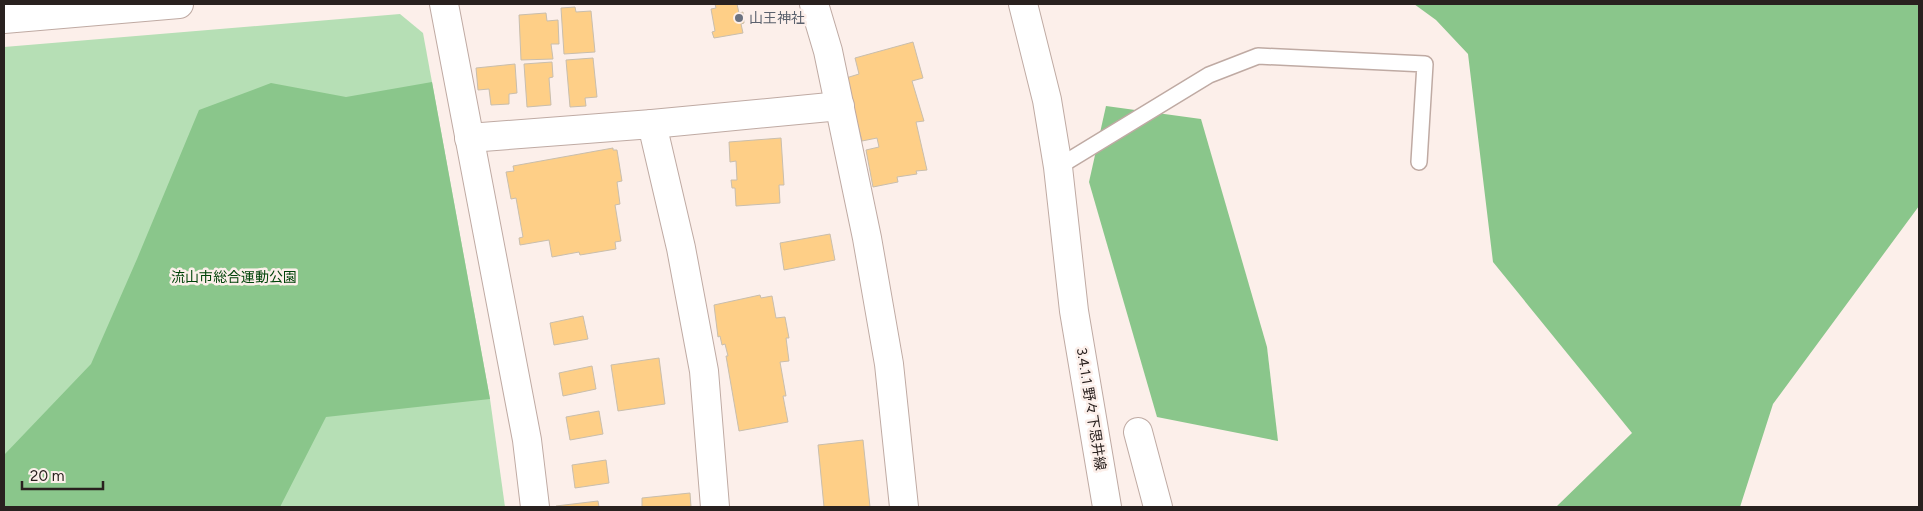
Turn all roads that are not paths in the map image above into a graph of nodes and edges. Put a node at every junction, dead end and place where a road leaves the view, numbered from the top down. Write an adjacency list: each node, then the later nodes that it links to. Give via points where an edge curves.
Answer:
1 (179, 4): 5 (street)
2 (444, 4): 8 (street)
3 (814, 4): 6 (street)
4 (1023, 4): 10 (street, 3.4.1.1 野々下思井線, via 1047,100)
5 (4, 19)
6 (840, 106): 7 (street); 14 (street, via 889,364)
7 (652, 124): 8 (street); 13 (street, via 681,248 704,372)
8 (468, 138): 12 (street, via 527,440)
9 (1419, 162): 10 (lane, via 1425,64 1258,56 1209,75)
10 (1058, 167): 15 (street, 3.4.1.1 野々下思井線, via 1074,311)
11 (1138, 432): 16 (street)
12 (535, 507)
13 (715, 507)
14 (904, 507)
15 (1107, 507)
16 (1158, 507)

